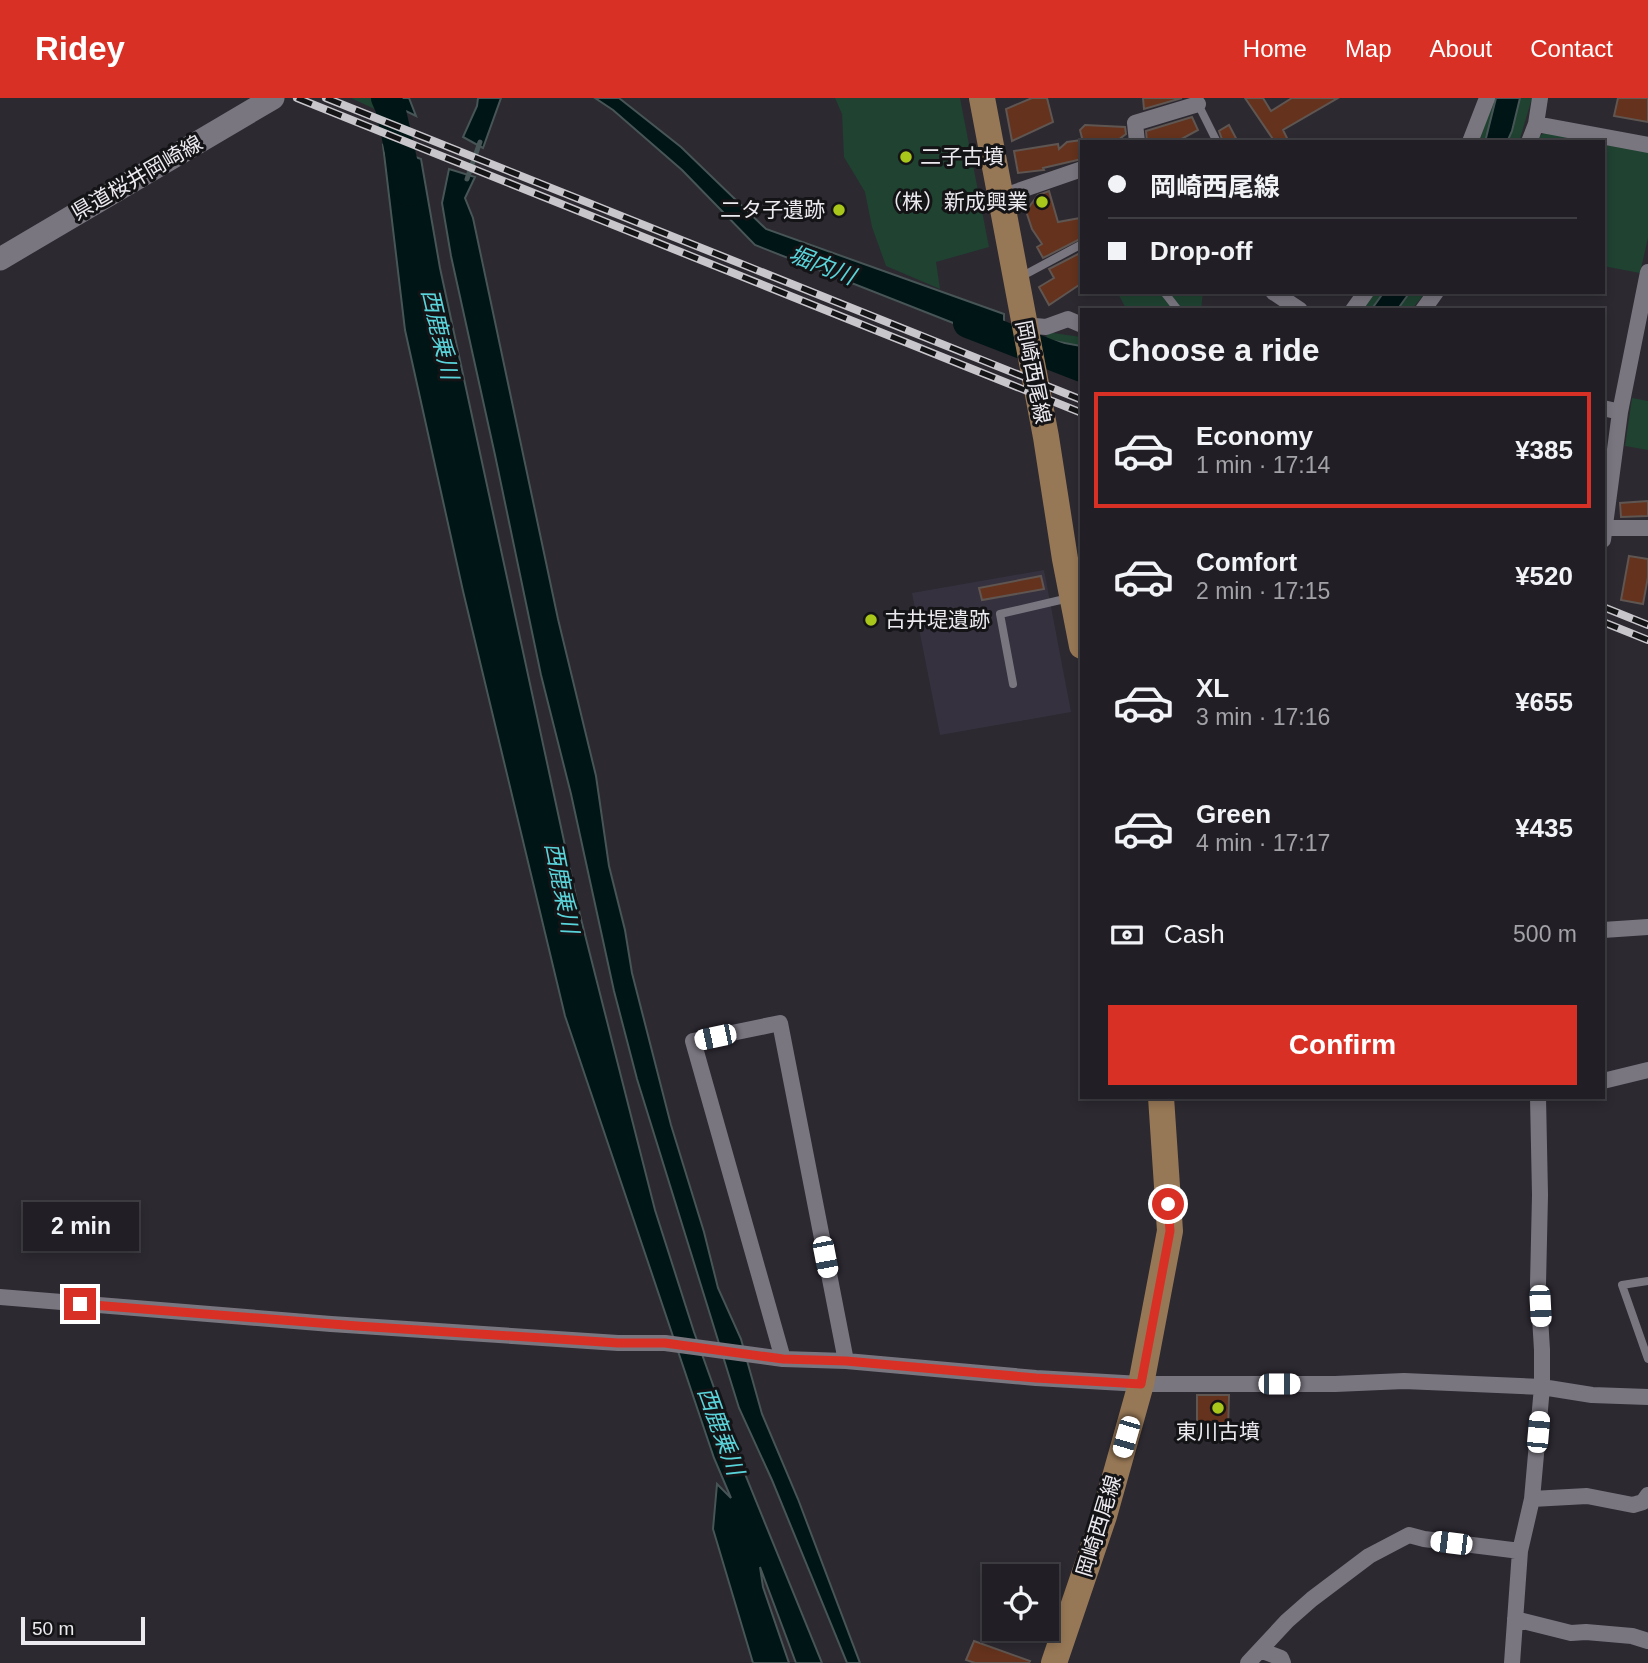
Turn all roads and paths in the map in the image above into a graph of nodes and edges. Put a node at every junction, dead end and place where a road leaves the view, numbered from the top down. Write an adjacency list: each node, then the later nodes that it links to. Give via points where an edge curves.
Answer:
1 (273, 98): 15 (main road, 県道桜井岡崎線)
2 (982, 98): 13 (main road, 岡崎西尾線)
3 (1487, 98): 9 (street)
4 (1540, 98): 6 (street)
5 (1197, 101): 7 (street, via 1135,123); 8 (lane)
6 (1536, 124): 10 (street); 11 (street)
7 (1137, 140)
8 (1216, 140)
9 (1471, 140)
10 (1530, 140)
11 (1648, 145)
12 (1080, 170): 13 (street)
13 (1001, 197): 17 (main road, 岡崎西尾線)
14 (1080, 245): 17 (lane, via 1028,273)
15 (0, 259)
16 (1648, 272): 25 (street)
17 (1015, 274): 23 (main road, 岡崎西尾線)
18 (1166, 294): 20 (lane)
19 (1276, 294): 21 (street)
20 (1176, 308)
21 (1297, 308)
22 (1080, 324): 23 (street, via 1068,319)
23 (1027, 340): 29 (main road, 岡崎西尾線)
24 (1605, 408): 25 (street)
25 (1620, 412): 26 (street)
26 (1605, 526)
27 (1648, 528): 28 (street)
28 (1605, 534)
29 (1072, 597): 30 (main road, 岡崎西尾線); 31 (lane, via 1000,614)
30 (1080, 636)
31 (1013, 684)
32 (1648, 927): 33 (street)
33 (1605, 930)
34 (1648, 1070): 35 (street)
35 (1605, 1081)
36 (1161, 1099): 43 (main road, 岡崎西尾線, via 1170,1231)
37 (1538, 1099): 44 (street)
38 (1648, 1281): 41 (lane, via 1622,1285)
39 (0, 1297): 40 (street, via 331,1324 665,1343)
40 (783, 1359): 42 (street); 42 (street, via 693,1041 780,1023)
41 (1648, 1359)
42 (846, 1361): 43 (street)
43 (1141, 1384): 44 (street, via 1404,1381); 52 (main road, 岡崎西尾線, via 1104,1516)
44 (1542, 1387): 45 (street); 47 (street)
45 (1648, 1397)
46 (1648, 1495): 47 (street, via 1633,1506 1587,1496)
47 (1532, 1499): 48 (street)
48 (1520, 1550): 49 (street); 51 (street, via 1409,1535 1368,1556 1312,1599)
49 (1515, 1619): 50 (street, via 1571,1633); 55 (street)
50 (1648, 1641)
51 (1260, 1650): 53 (street); 54 (street)
52 (1054, 1663)
53 (1248, 1663)
54 (1283, 1663)
55 (1512, 1663)

